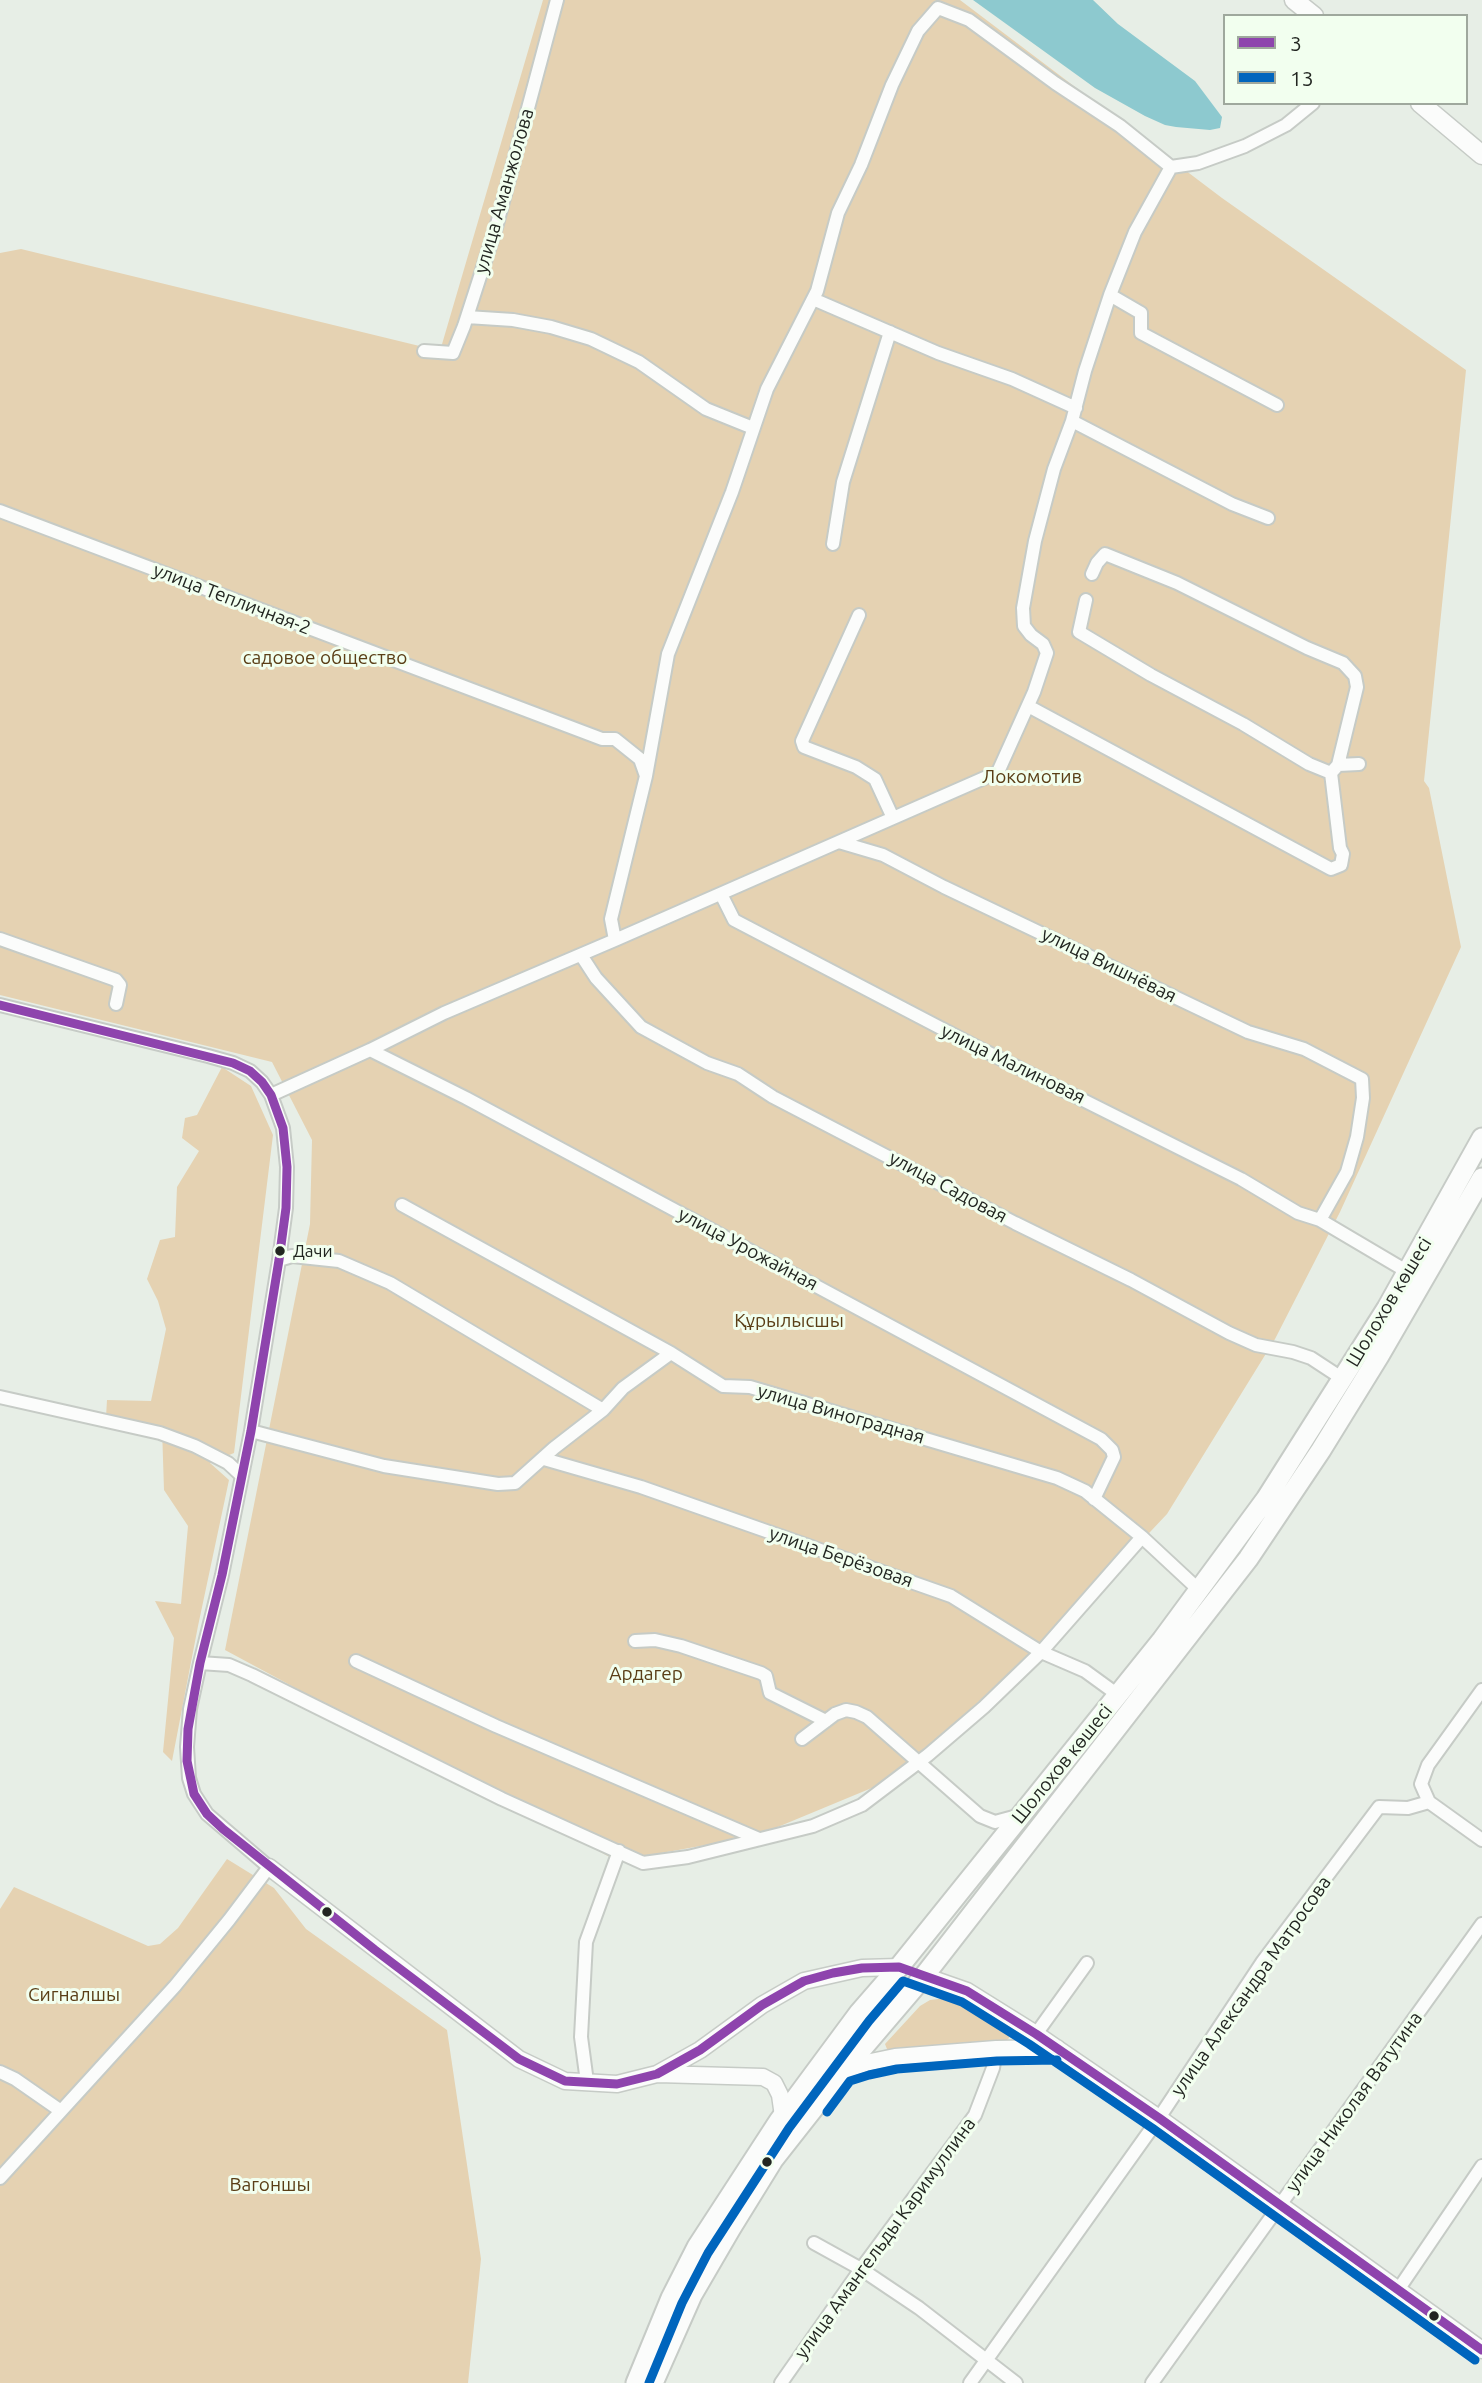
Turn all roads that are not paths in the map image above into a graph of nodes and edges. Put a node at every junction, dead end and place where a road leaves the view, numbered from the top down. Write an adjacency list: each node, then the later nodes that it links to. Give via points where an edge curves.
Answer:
1 (557, 0): 10 (street, улица Аманжолова)
2 (1294, 0): 3 (main road)
3 (1312, 14)
4 (1311, 105): 7 (street, via 1286,125 1245,146 1198,163)
5 (1422, 105): 6 (main road)
6 (1482, 155)
7 (1171, 167): 8 (street, via 1135,232); 9 (street, via 970,20 938,8 918,31 892,85 838,213)
8 (1110, 295): 13 (street, via 1141,313 1141,333); 14 (street)
9 (813, 299): 11 (street); 16 (street, via 767,389)
10 (467, 317): 12 (street, улица Аманжолова, via 453,354); 16 (street, via 513,320 591,339 639,362 706,409)
11 (890, 332): 14 (street); 19 (street, via 843,482)
12 (424, 351)
13 (1277, 405)
14 (1076, 408): 15 (street)
15 (1072, 421): 18 (street); 23 (street, via 1035,541 1023,608 1024,626 1047,653)
16 (754, 428): 26 (street, via 668,654)
17 (0, 511): 26 (street, улица Тепличная-2, via 602,739 615,739 640,759)
18 (1268, 518)
19 (833, 544)
20 (1092, 574): 25 (street, via 1105,554 1177,583 1343,663 1355,676 1357,687)
21 (1086, 600): 25 (street, via 1079,632 1309,764)
22 (859, 615): 27 (street, via 802,741 804,747 875,779)
23 (1028, 706): 25 (street, via 1331,869 1341,865 1343,854); 27 (street, via 998,772)
24 (1359, 764): 25 (street)
25 (1335, 769)
26 (646, 776): 31 (street, via 611,919)
27 (893, 818): 28 (street)
28 (839, 842): 29 (street); 40 (street, улица Вишнёвая, via 883,855 1248,1032 1304,1049 1362,1079 1357,1137 1347,1172)
29 (721, 894): 31 (street); 40 (street, улица Малиновая, via 733,920 1241,1179 1298,1213)
30 (0, 939): 33 (street, via 116,980 120,985)
31 (615, 940): 32 (street)
32 (581, 955): 35 (street); 44 (street, улица Садовая, via 641,1027 1229,1333 1256,1345 1311,1358)
33 (116, 1004)
34 (0, 1005): 36 (street, via 233,1063 250,1071)
35 (370, 1050): 36 (street); 50 (street, улица Урожайная, via 1101,1439 1114,1457)
36 (271, 1095): 41 (street, via 283,1128 287,1167)
37 (1482, 1138): 42 (highway, Шолохов көшесі)
38 (1482, 1178): 71 (highway, Шолохов көшесі, via 1379,1356 1248,1559)
39 (402, 1205): 43 (street, улица Виноградная)
40 (1320, 1220): 42 (street, улица Малиновая)
41 (279, 1260): 46 (street, via 292,1256 339,1261 390,1283); 47 (street)
42 (1408, 1272): 44 (highway, Шолохов көшесі)
43 (671, 1353): 46 (street, via 623,1388); 50 (street, улица Виноградная, via 723,1386 750,1387 1057,1478)
44 (1343, 1379): 52 (highway, Шолохов көшесі, via 1266,1499)
45 (0, 1397): 49 (street, via 160,1433 228,1463)
46 (603, 1410): 48 (street)
47 (251, 1431): 48 (street, via 384,1466 498,1484 515,1483); 49 (street)
48 (544, 1459): 54 (street, улица Берёзовая, via 641,1487 951,1596)
49 (242, 1476): 56 (street)
50 (1094, 1499): 51 (street, улица Виноградная)
51 (1142, 1537): 52 (street, улица Виноградная); 54 (street)
52 (1199, 1590): 58 (highway, Шолохов көшесі)
53 (635, 1641): 59 (street, via 681,1646 761,1673 766,1676 769,1693)
54 (1041, 1651): 58 (street, улица Берёзовая, via 1085,1671); 61 (street)
55 (356, 1661): 64 (street, via 508,1732)
56 (200, 1663): 66 (street, via 229,1665 252,1675 502,1799); 67 (street, via 187,1747 194,1794 207,1814)
57 (1482, 1690): 62 (street, via 1428,1765 1421,1784)
58 (1118, 1695): 63 (highway, Шолохов көшесі)
59 (826, 1721): 60 (street); 61 (street, via 846,1710 867,1717)
60 (802, 1740)
61 (917, 1763): 63 (street, via 980,1816 995,1822); 64 (street, via 862,1805 813,1826)
62 (1429, 1802): 65 (street); 81 (street, улица Александра Матросова, via 1408,1808 1379,1807 1263,1961)
63 (1021, 1815): 70 (highway, Шолохов көшесі)
64 (759, 1839): 66 (street, via 643,1863)
65 (1482, 1840)
66 (619, 1851): 78 (street, via 586,1942 581,2037)
67 (269, 1867): 78 (street, via 519,2059 565,2081); 79 (street, via 175,1986)
68 (1482, 1924): 84 (street, улица Николая Ватутина)
69 (1087, 1963): 72 (street)
70 (899, 1967): 71 (highway); 77 (street, via 862,1968 804,1981); 80 (highway, Шолохов көшесі)
71 (924, 1976): 72 (street, via 967,1991); 75 (highway, Шолохов көшесі)
72 (1036, 2034): 73 (street)
73 (1057, 2048): 74 (street); 81 (street)
74 (996, 2049): 75 (street, via 895,2057); 86 (street, улица Амангельды Каримуллина, via 975,2115)
75 (843, 2071): 91 (highway, via 774,2160 731,2228 692,2295)
76 (0, 2072): 79 (street)
77 (657, 2074): 78 (street, via 617,2084); 80 (street, via 763,2077 774,2083)
78 (587, 2082)
79 (61, 2111): 83 (street)
80 (783, 2116): 90 (highway, Шолохов көшесі, via 697,2247)
81 (1159, 2118): 84 (street); 89 (street, улица Александра Матросова)
82 (1482, 2166): 87 (street)
83 (0, 2178)
84 (1280, 2204): 87 (street); 95 (street, улица Николая Ватутина)
85 (814, 2243): 86 (street)
86 (861, 2269): 89 (street); 92 (street, улица Амангельды Каримуллина)
87 (1398, 2290): 88 (street)
88 (1482, 2350)
89 (986, 2361): 93 (street, улица Александра Матросова); 94 (street)
90 (636, 2383)
91 (653, 2383)
92 (781, 2383)
93 (970, 2383)
94 (1016, 2383)
95 (1152, 2383)

